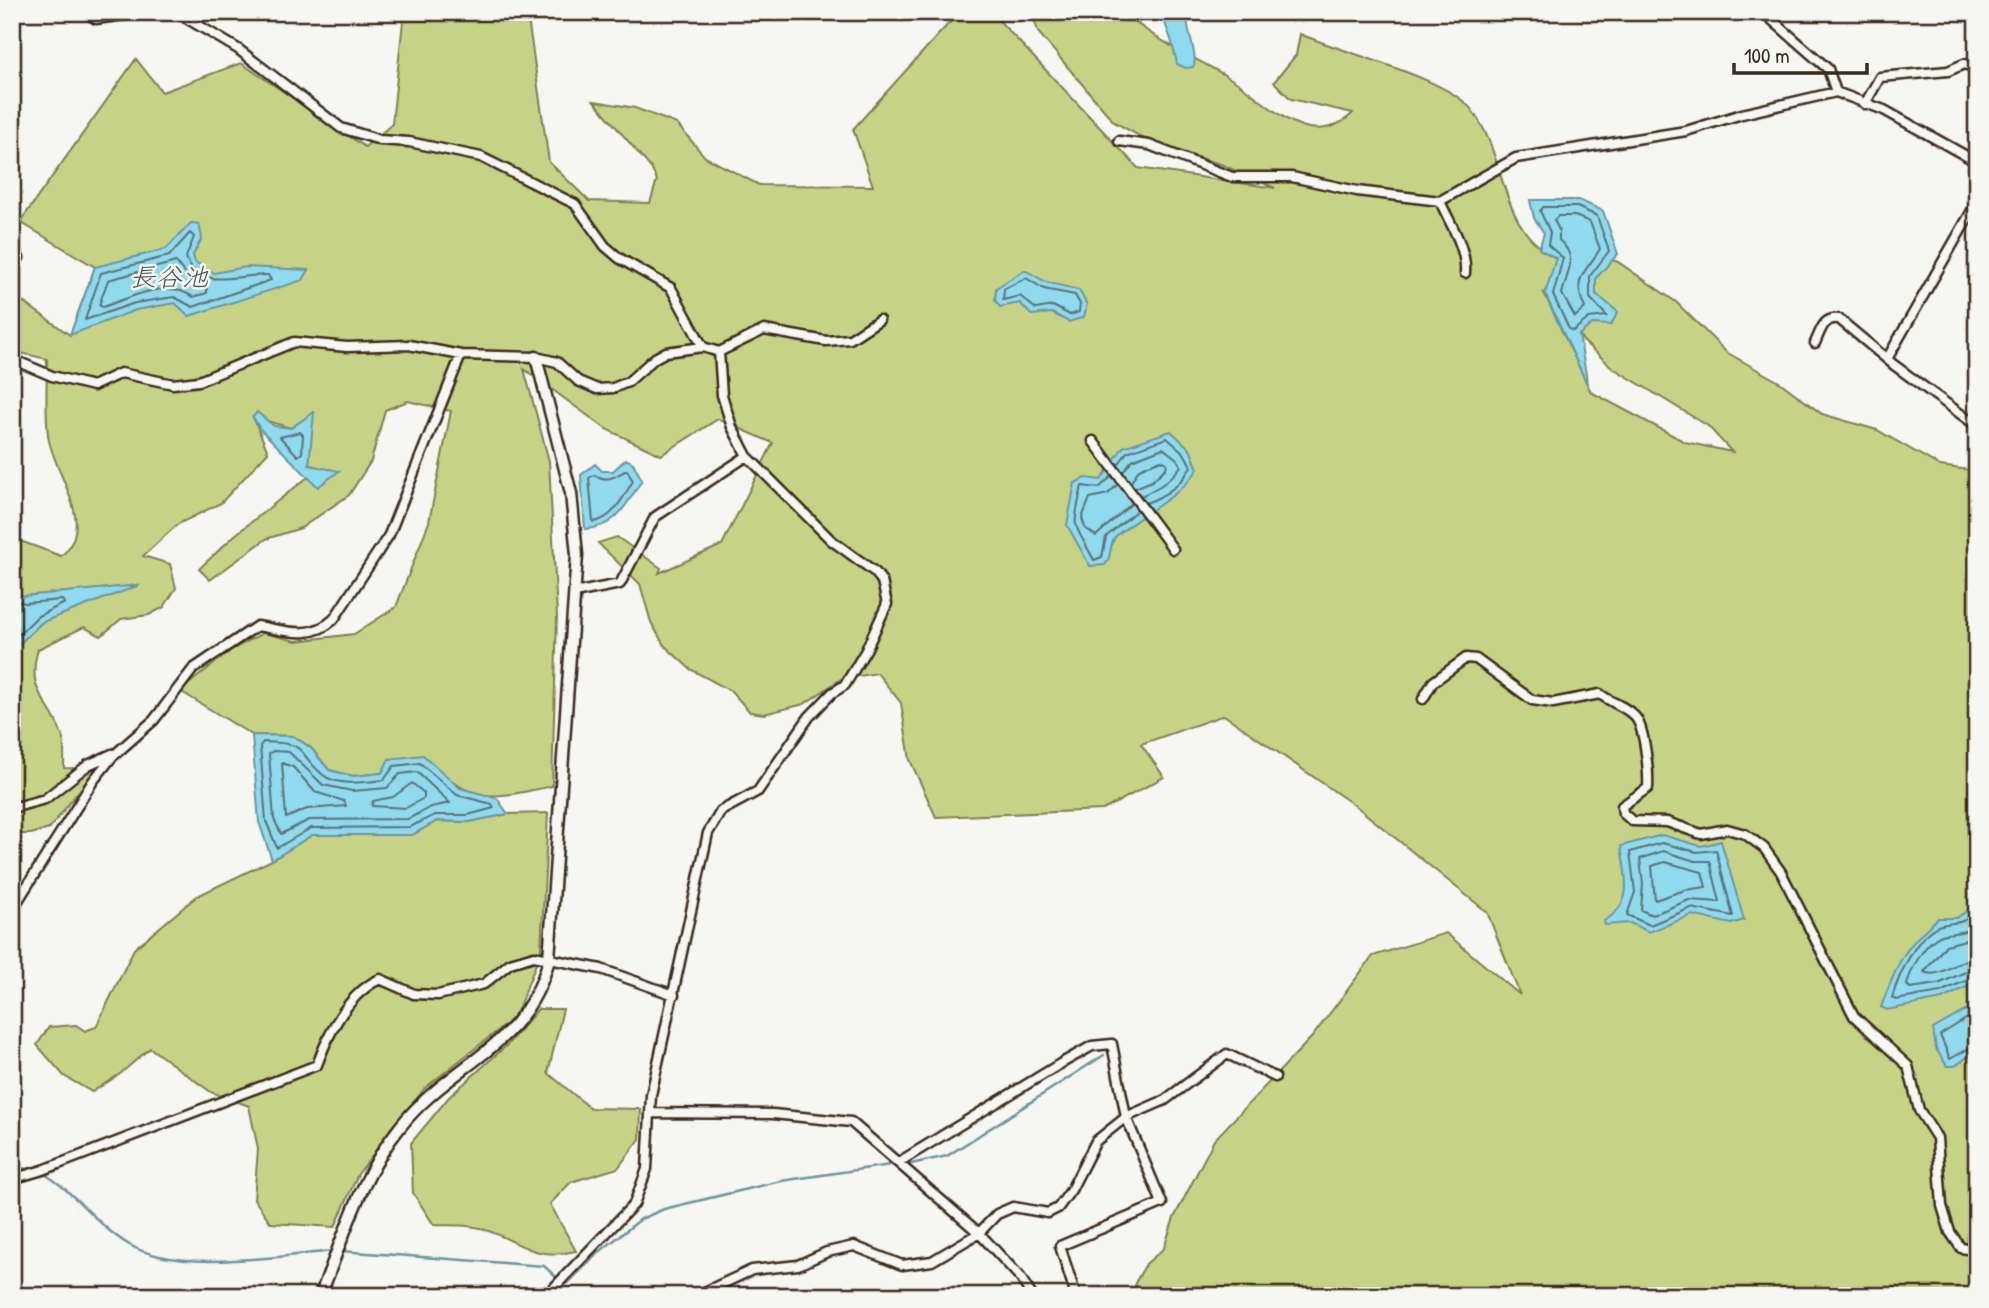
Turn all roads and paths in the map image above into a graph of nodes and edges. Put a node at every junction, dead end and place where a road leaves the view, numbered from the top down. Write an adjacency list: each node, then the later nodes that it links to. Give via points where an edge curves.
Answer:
1 (86, 12): 2 (street, via 96,19)
2 (145, 12)
3 (176, 12): 15 (street, via 238,49 341,128 380,140 481,157 575,204 605,246 671,288)
4 (1763, 12): 6 (street, via 1828,69)
5 (1977, 68): 7 (street, via 1965,64 1948,71 1880,77)
6 (1836, 92): 7 (street); 10 (street, via 1686,131 1516,158)
7 (1865, 104): 9 (street)
8 (1119, 141): 10 (street, via 1149,145 1233,177 1292,177)
9 (1977, 162)
10 (1440, 201): 12 (street, via 1461,246)
11 (1977, 202): 20 (street)
12 (1465, 273)
13 (879, 320): 16 (street, via 850,339 826,341 764,330)
14 (1815, 343): 20 (street, via 1824,322 1839,319)
15 (703, 347): 16 (street); 18 (street, via 666,352 613,388 588,387 557,362)
16 (719, 352): 23 (street, via 722,395)
17 (461, 355): 18 (street); 19 (street, via 409,345 347,347 294,342 199,381 173,384 121,373 93,386); 27 (street, via 389,536 334,618 306,633 257,626 242,633 183,678 154,720)
18 (536, 357): 25 (street, via 571,493 577,555)
19 (12, 359)
20 (1887, 359): 21 (street)
21 (1977, 425)
22 (1093, 441): 24 (street)
23 (747, 456): 25 (street, via 655,517 620,583); 31 (street, via 831,540 879,576 887,604 845,685 809,717 758,791 721,811 708,833)
24 (1173, 549)
25 (574, 593): 30 (street)
26 (1423, 699): 38 (street, via 1433,682 1466,657 1476,659 1532,700 1553,703 1600,694 1636,717 1648,788 1622,806 1623,813 1632,821 1667,822 1701,834 1727,829 1745,834 1764,848 1804,914 1854,1016 1908,1066 1919,1110 1937,1138 1940,1192 1950,1232 1961,1248 1974,1250)
27 (127, 747): 28 (street, via 88,765 45,799); 29 (street, via 112,757 93,781)
28 (12, 808)
29 (12, 909)
30 (549, 959): 31 (street, via 601,970); 36 (street, via 522,957 484,984 438,995 414,994 380,979 348,1003 317,1065); 40 (street, via 544,981 518,1024 416,1107 382,1151)
31 (674, 995): 33 (street)
32 (1275, 1077): 34 (street, via 1227,1054 1165,1100)
33 (651, 1113): 35 (street, via 773,1114 852,1122); 41 (street, via 647,1169 634,1204)
34 (1126, 1116): 35 (street, via 1112,1044 1092,1046); 37 (street, via 1096,1141 1058,1208 1048,1213 1013,1207 997,1214); 44 (street, via 1162,1203 1060,1246)
35 (899, 1162): 37 (street)
36 (12, 1179)
37 (979, 1233): 39 (street, via 933,1261 902,1265 854,1246 799,1265 752,1270); 43 (street)
38 (1977, 1256)
39 (714, 1292): 42 (street)
40 (320, 1296)
41 (546, 1296)
42 (696, 1296)
43 (1032, 1296)
44 (1076, 1296)

